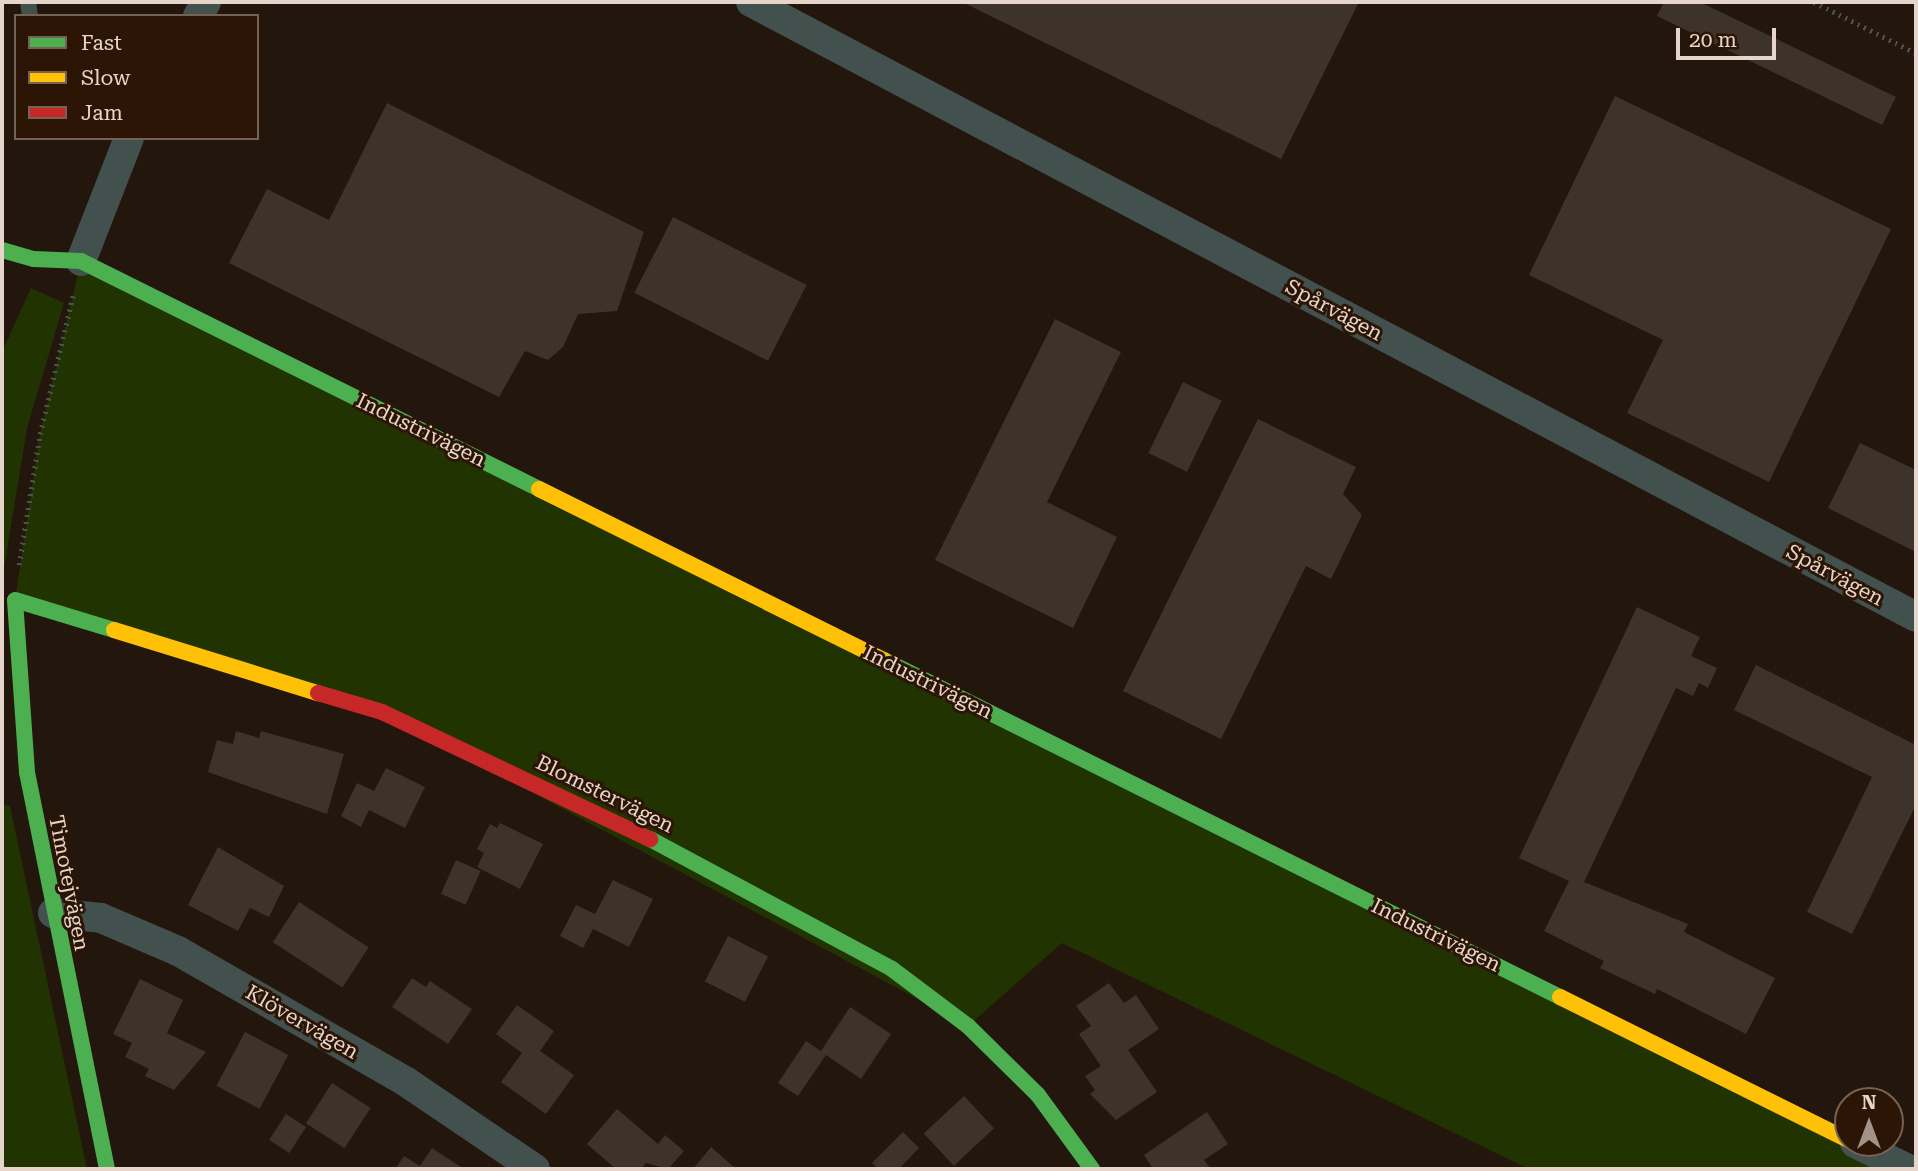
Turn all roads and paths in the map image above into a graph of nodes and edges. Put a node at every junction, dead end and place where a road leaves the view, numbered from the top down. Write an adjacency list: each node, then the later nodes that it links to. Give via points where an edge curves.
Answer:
1 (751, 2): 8 (street, Spårvägen)
2 (1814, 2): 3 (path)
3 (1916, 53)
4 (127, 140): 6 (street)
5 (2, 250): 6 (street, Industrivägen)
6 (81, 261): 7 (path, via 40,434); 10 (street, Industrivägen)
7 (15, 600): 9 (street, Timotejvägen, via 27,772); 14 (street, Blomstervägen, via 382,712 612,819 805,920 892,969 968,1026 1038,1095)
8 (1916, 617)
9 (53, 913): 12 (street, Timotejvägen); 13 (street, Klövervägen, via 101,918 178,951 405,1081)
10 (1834, 1133)
11 (1884, 1157): 15 (street)
12 (107, 1169)
13 (535, 1169)
14 (1092, 1169)
15 (1908, 1169)

